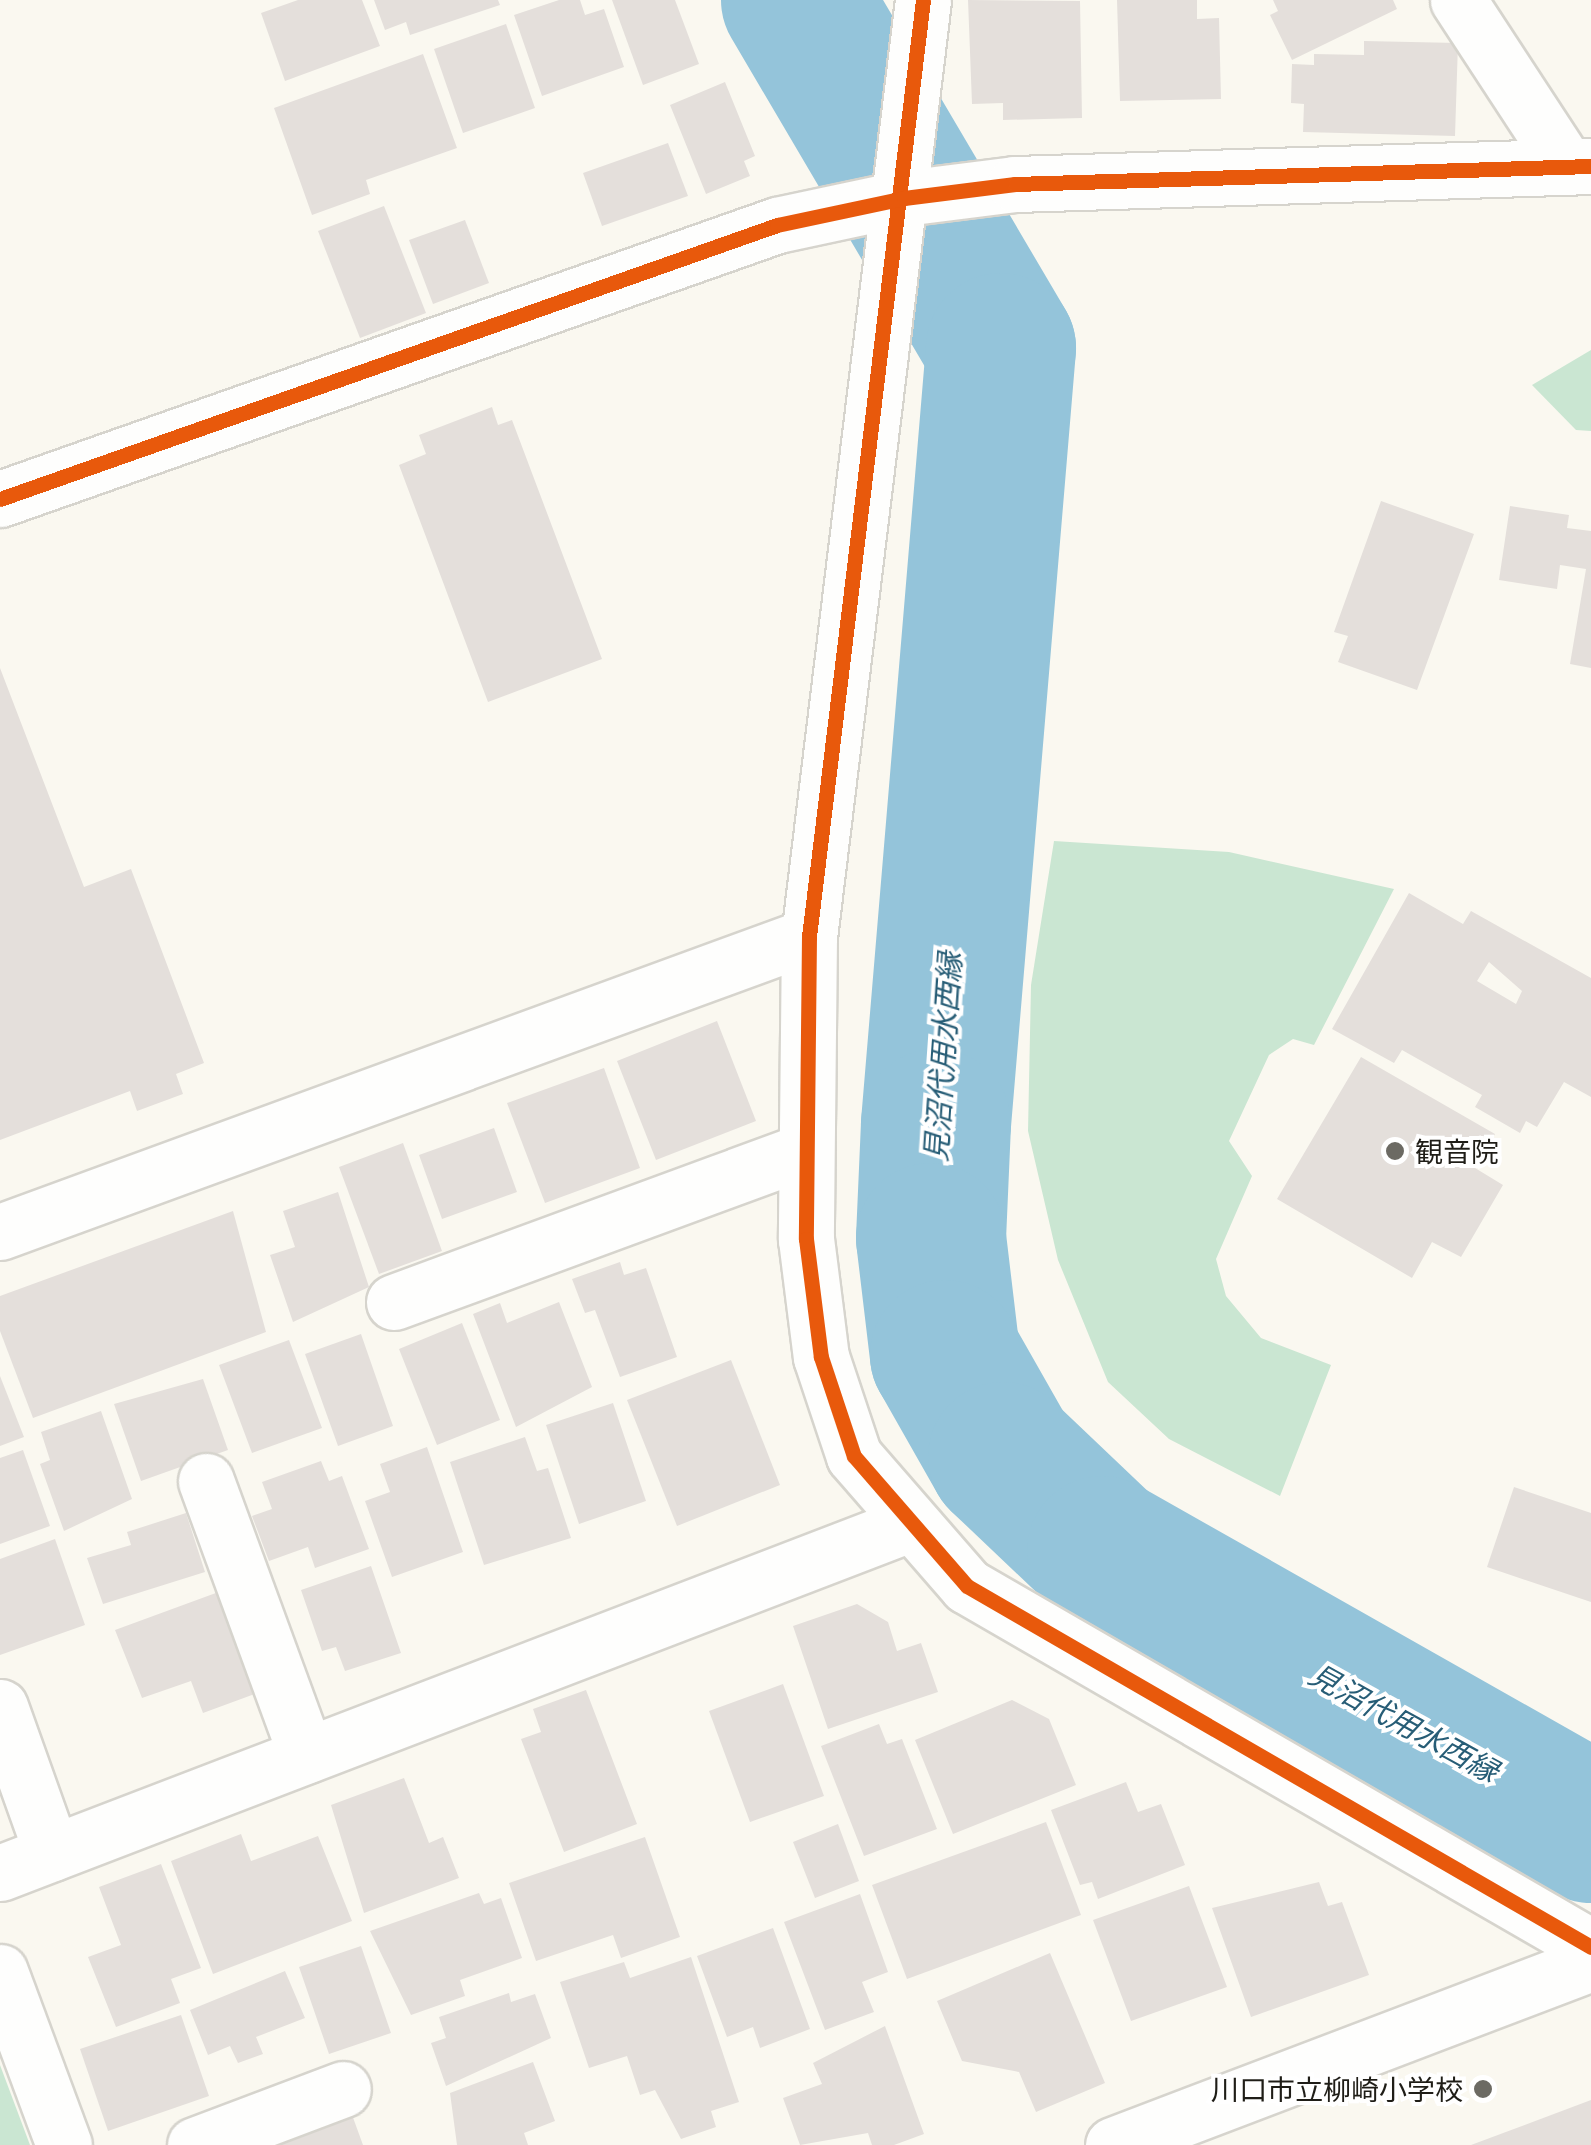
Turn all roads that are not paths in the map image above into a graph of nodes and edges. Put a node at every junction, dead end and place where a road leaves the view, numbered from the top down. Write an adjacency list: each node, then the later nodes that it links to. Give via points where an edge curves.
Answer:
1 (1458, 0): 3 (street)
2 (921, 19): 4 (street)
3 (1579, 165): 4 (street, via 1014,184)
4 (904, 198): 5 (street, via 777,224); 6 (street)
5 (0, 499)
6 (809, 936): 7 (street); 8 (street)
7 (800, 1153): 9 (street); 11 (street, via 821,1357 854,1456)
8 (0, 1232)
9 (394, 1302)
10 (206, 1480): 13 (street)
11 (908, 1525): 13 (street); 16 (street, via 967,1586)
12 (0, 1708): 14 (street)
13 (306, 1755): 14 (street)
14 (52, 1853): 15 (street)
15 (0, 1873)
16 (1591, 1947)
17 (1591, 1962): 22 (street)
18 (0, 1972): 20 (street)
19 (343, 2089): 21 (street)
20 (64, 2145)
21 (195, 2145)
22 (1113, 2145)

